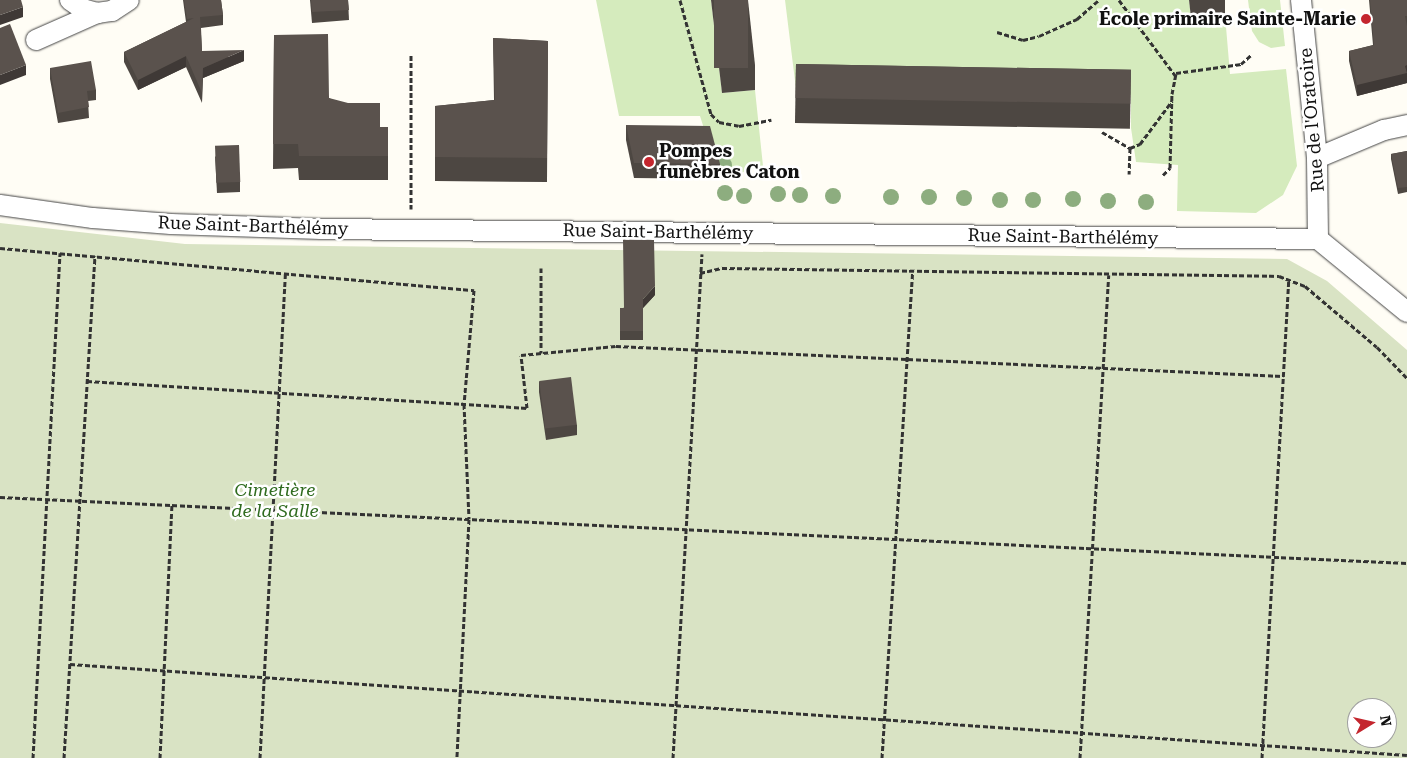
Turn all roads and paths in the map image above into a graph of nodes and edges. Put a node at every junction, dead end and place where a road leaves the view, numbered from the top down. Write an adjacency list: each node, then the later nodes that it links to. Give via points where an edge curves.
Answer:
1 (70, 0): 7 (street)
2 (129, 0): 7 (street, via 112,11)
3 (680, 0): 14 (path, via 711,114 719,122 739,126)
4 (1099, 0): 8 (path, via 1077,19 1039,36 1023,40)
5 (1119, 0): 12 (path)
6 (1301, 0): 18 (street, Rue de l'Oratoire)
7 (97, 13): 9 (street)
8 (997, 32)
9 (36, 40)
10 (411, 54): 22 (path)
11 (1251, 55): 12 (path, via 1241,64 1176,73)
12 (1175, 76): 13 (path)
13 (1172, 100): 17 (path, via 1140,144); 20 (path, via 1170,168)
14 (771, 120)
15 (1407, 125): 18 (street, via 1384,130)
16 (1102, 132): 17 (path)
17 (1130, 148): 19 (path)
18 (1317, 158): 24 (street, Rue de l'Oratoire)
19 (1129, 174)
20 (1163, 176)
21 (0, 204): 22 (street, Rue Saint-Barthélémy, via 93,218 171,224)
22 (411, 229): 23 (street, Rue Saint-Barthélémy)
23 (704, 232): 24 (street, Rue Saint-Barthélémy); 31 (path)
24 (1318, 239): 34 (street)
25 (0, 248): 26 (path)
26 (60, 253): 27 (path); 45 (path)
27 (95, 256): 30 (path); 41 (path)
28 (541, 268): 36 (path)
29 (913, 270): 31 (path, via 722,268); 32 (path); 37 (path)
30 (285, 273): 42 (path); 43 (path, via 474,290)
31 (700, 273): 35 (path)
32 (1109, 275): 33 (path, via 1279,276); 38 (path)
33 (1289, 280): 39 (path); 40 (path, via 1305,286 1377,347)
34 (1407, 312)
35 (696, 348): 36 (path, via 616,346); 37 (path); 50 (path)
36 (541, 353): 43 (path, via 521,354 527,408)
37 (907, 358): 38 (path); 51 (path)
38 (1104, 368): 39 (path); 52 (path)
39 (1284, 376): 53 (path)
40 (1407, 378)
41 (87, 382): 42 (path); 46 (path)
42 (279, 393): 43 (path); 48 (path)
43 (464, 404): 49 (path)
44 (0, 497): 45 (path)
45 (46, 500): 46 (path); 64 (path)
46 (80, 500): 47 (path); 55 (path)
47 (172, 505): 48 (path); 56 (path)
48 (273, 509): 49 (path); 57 (path)
49 (470, 518): 50 (path); 58 (path)
50 (686, 529): 51 (path); 59 (path)
51 (896, 539): 52 (path); 60 (path)
52 (1092, 548): 53 (path); 61 (path)
53 (1273, 557): 54 (path); 62 (path)
54 (1407, 563)
55 (70, 664): 56 (path); 65 (path)
56 (165, 670): 57 (path); 66 (path)
57 (264, 677): 58 (path); 67 (path)
58 (460, 691): 59 (path); 68 (path)
59 (676, 705): 60 (path); 69 (path)
60 (884, 720): 61 (path); 70 (path)
61 (1082, 733): 62 (path); 71 (path)
62 (1262, 745): 63 (path); 72 (path)
63 (1407, 755)
64 (33, 758)
65 (64, 758)
66 (160, 758)
67 (260, 758)
68 (457, 758)
69 (673, 758)
70 (882, 758)
71 (1080, 758)
72 (1262, 758)

